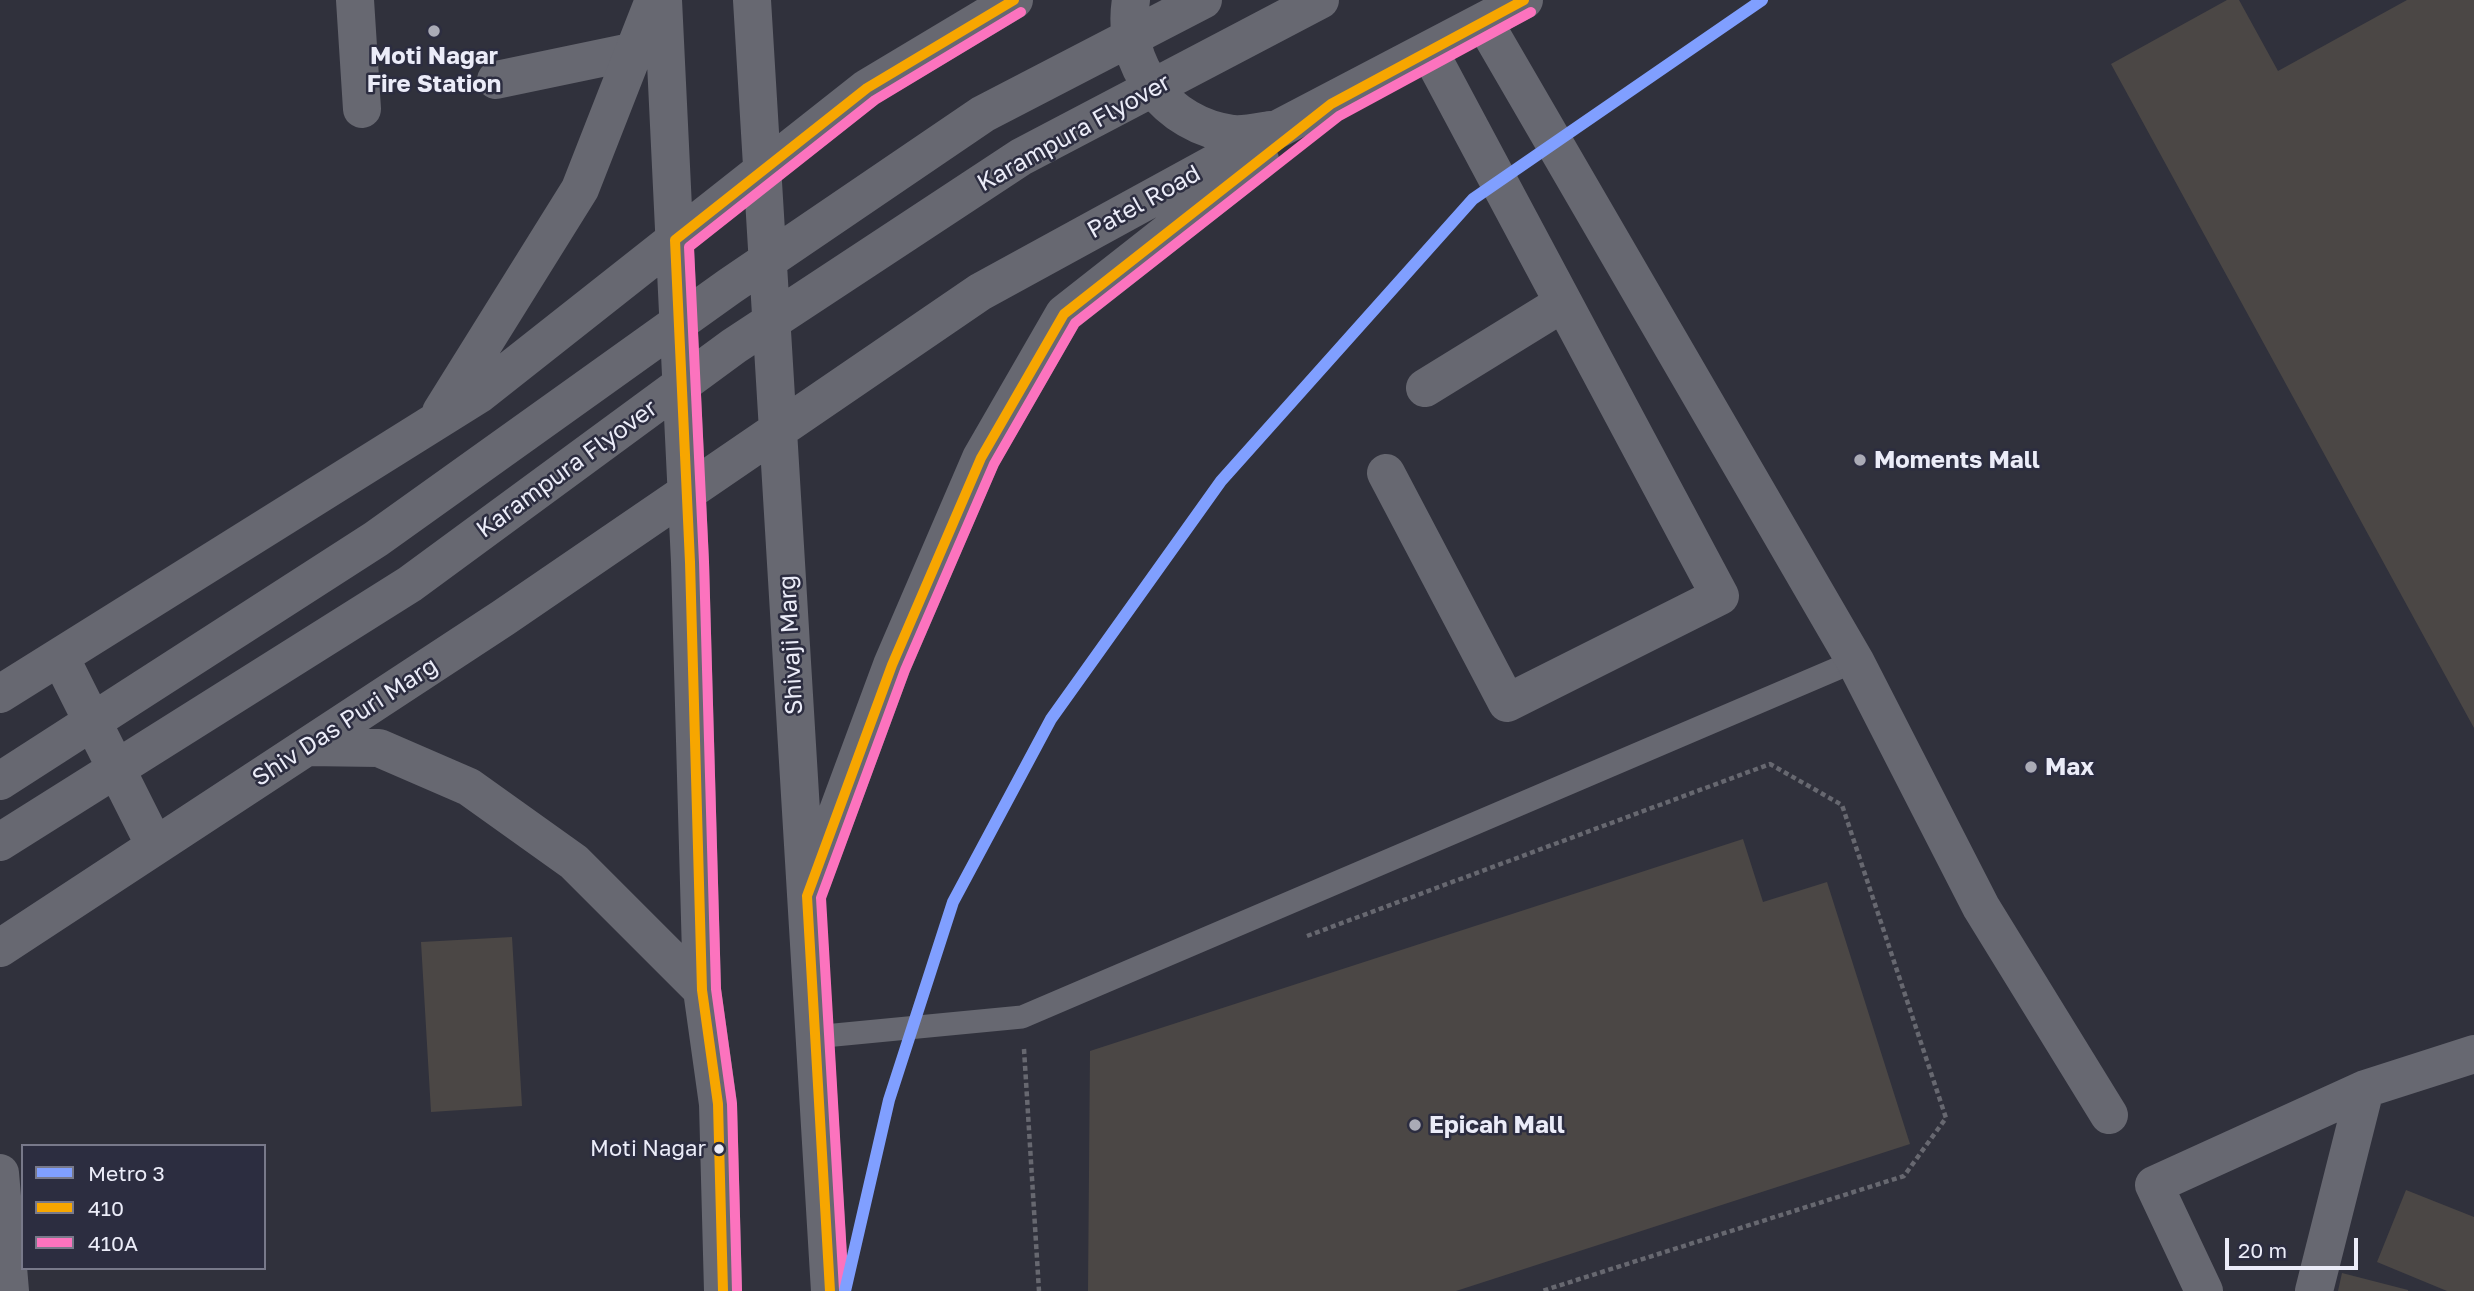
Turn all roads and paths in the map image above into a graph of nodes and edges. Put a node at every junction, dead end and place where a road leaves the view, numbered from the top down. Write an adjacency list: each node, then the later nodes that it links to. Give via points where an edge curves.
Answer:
1 (355, 0): 15 (main road)
2 (654, 0): 11 (main road)
3 (663, 0): 18 (main road)
4 (752, 0): 17 (main road, Shivaji Marg)
5 (1014, 0): 17 (main road, via 867,88)
6 (1131, 0): 16 (main road, via 1128,19 1135,60 1158,97 1192,122 1233,134)
7 (1203, 0): 29 (main road, via 983,114 730,286 376,539)
8 (1320, 0): 30 (main road, Karampura Flyover, via 1021,157 734,346 410,584)
9 (1524, 0): 10 (main road, Patel Road)
10 (1484, 22): 12 (main road, Patel Road); 26 (main road)
11 (635, 51): 13 (main road); 21 (main road, via 580,189)
12 (1429, 51): 14 (main road, Patel Road); 19 (main road)
13 (496, 80)
14 (1331, 104): 16 (main road, Patel Road); 32 (main road, via 1064,314 981,458 892,665)
15 (362, 109)
16 (1276, 130): 22 (main road, Patel Road, via 980,292)
17 (762, 170): 18 (main road); 22 (main road, Shivaji Marg)
18 (675, 240): 21 (main road, via 478,395); 24 (main road)
19 (1563, 303): 20 (main road); 23 (main road, via 1720,596 1507,703)
20 (1425, 388)
21 (434, 423): 25 (main road)
22 (779, 430): 24 (main road, Patel Road); 32 (main road, Shivaji Marg)
23 (1386, 473)
24 (687, 492): 28 (main road, Shiv Das Puri Marg); 35 (main road)
25 (61, 659): 27 (main road); 31 (main road)
26 (1855, 661): 36 (lane); 40 (main road, via 1981,907)
27 (0, 694)
28 (307, 747): 31 (main road, Shiv Das Puri Marg); 35 (main road, via 379,748 469,787 574,862)
29 (0, 781)
30 (0, 842)
31 (155, 846): 34 (main road, Shiv Das Puri Marg)
32 (807, 896): 37 (main road, Shivaji Marg)
33 (1301, 939): 46 (path, via 1770,764 1842,805 1946,1118 1904,1176)
34 (0, 948)
35 (702, 990): 43 (main road, via 718,1104)
36 (1022, 1017): 37 (lane); 45 (path)
37 (814, 1037): 44 (main road, Shivaji Marg)
38 (2474, 1054): 39 (main road)
39 (2365, 1090): 47 (main road, via 2154,1185); 48 (main road)
40 (2109, 1115)
41 (0, 1173): 42 (main road)
42 (10, 1291)
43 (723, 1291)
44 (830, 1291)
45 (1040, 1291)
46 (1542, 1291)
47 (2204, 1291)
48 (2314, 1291)

